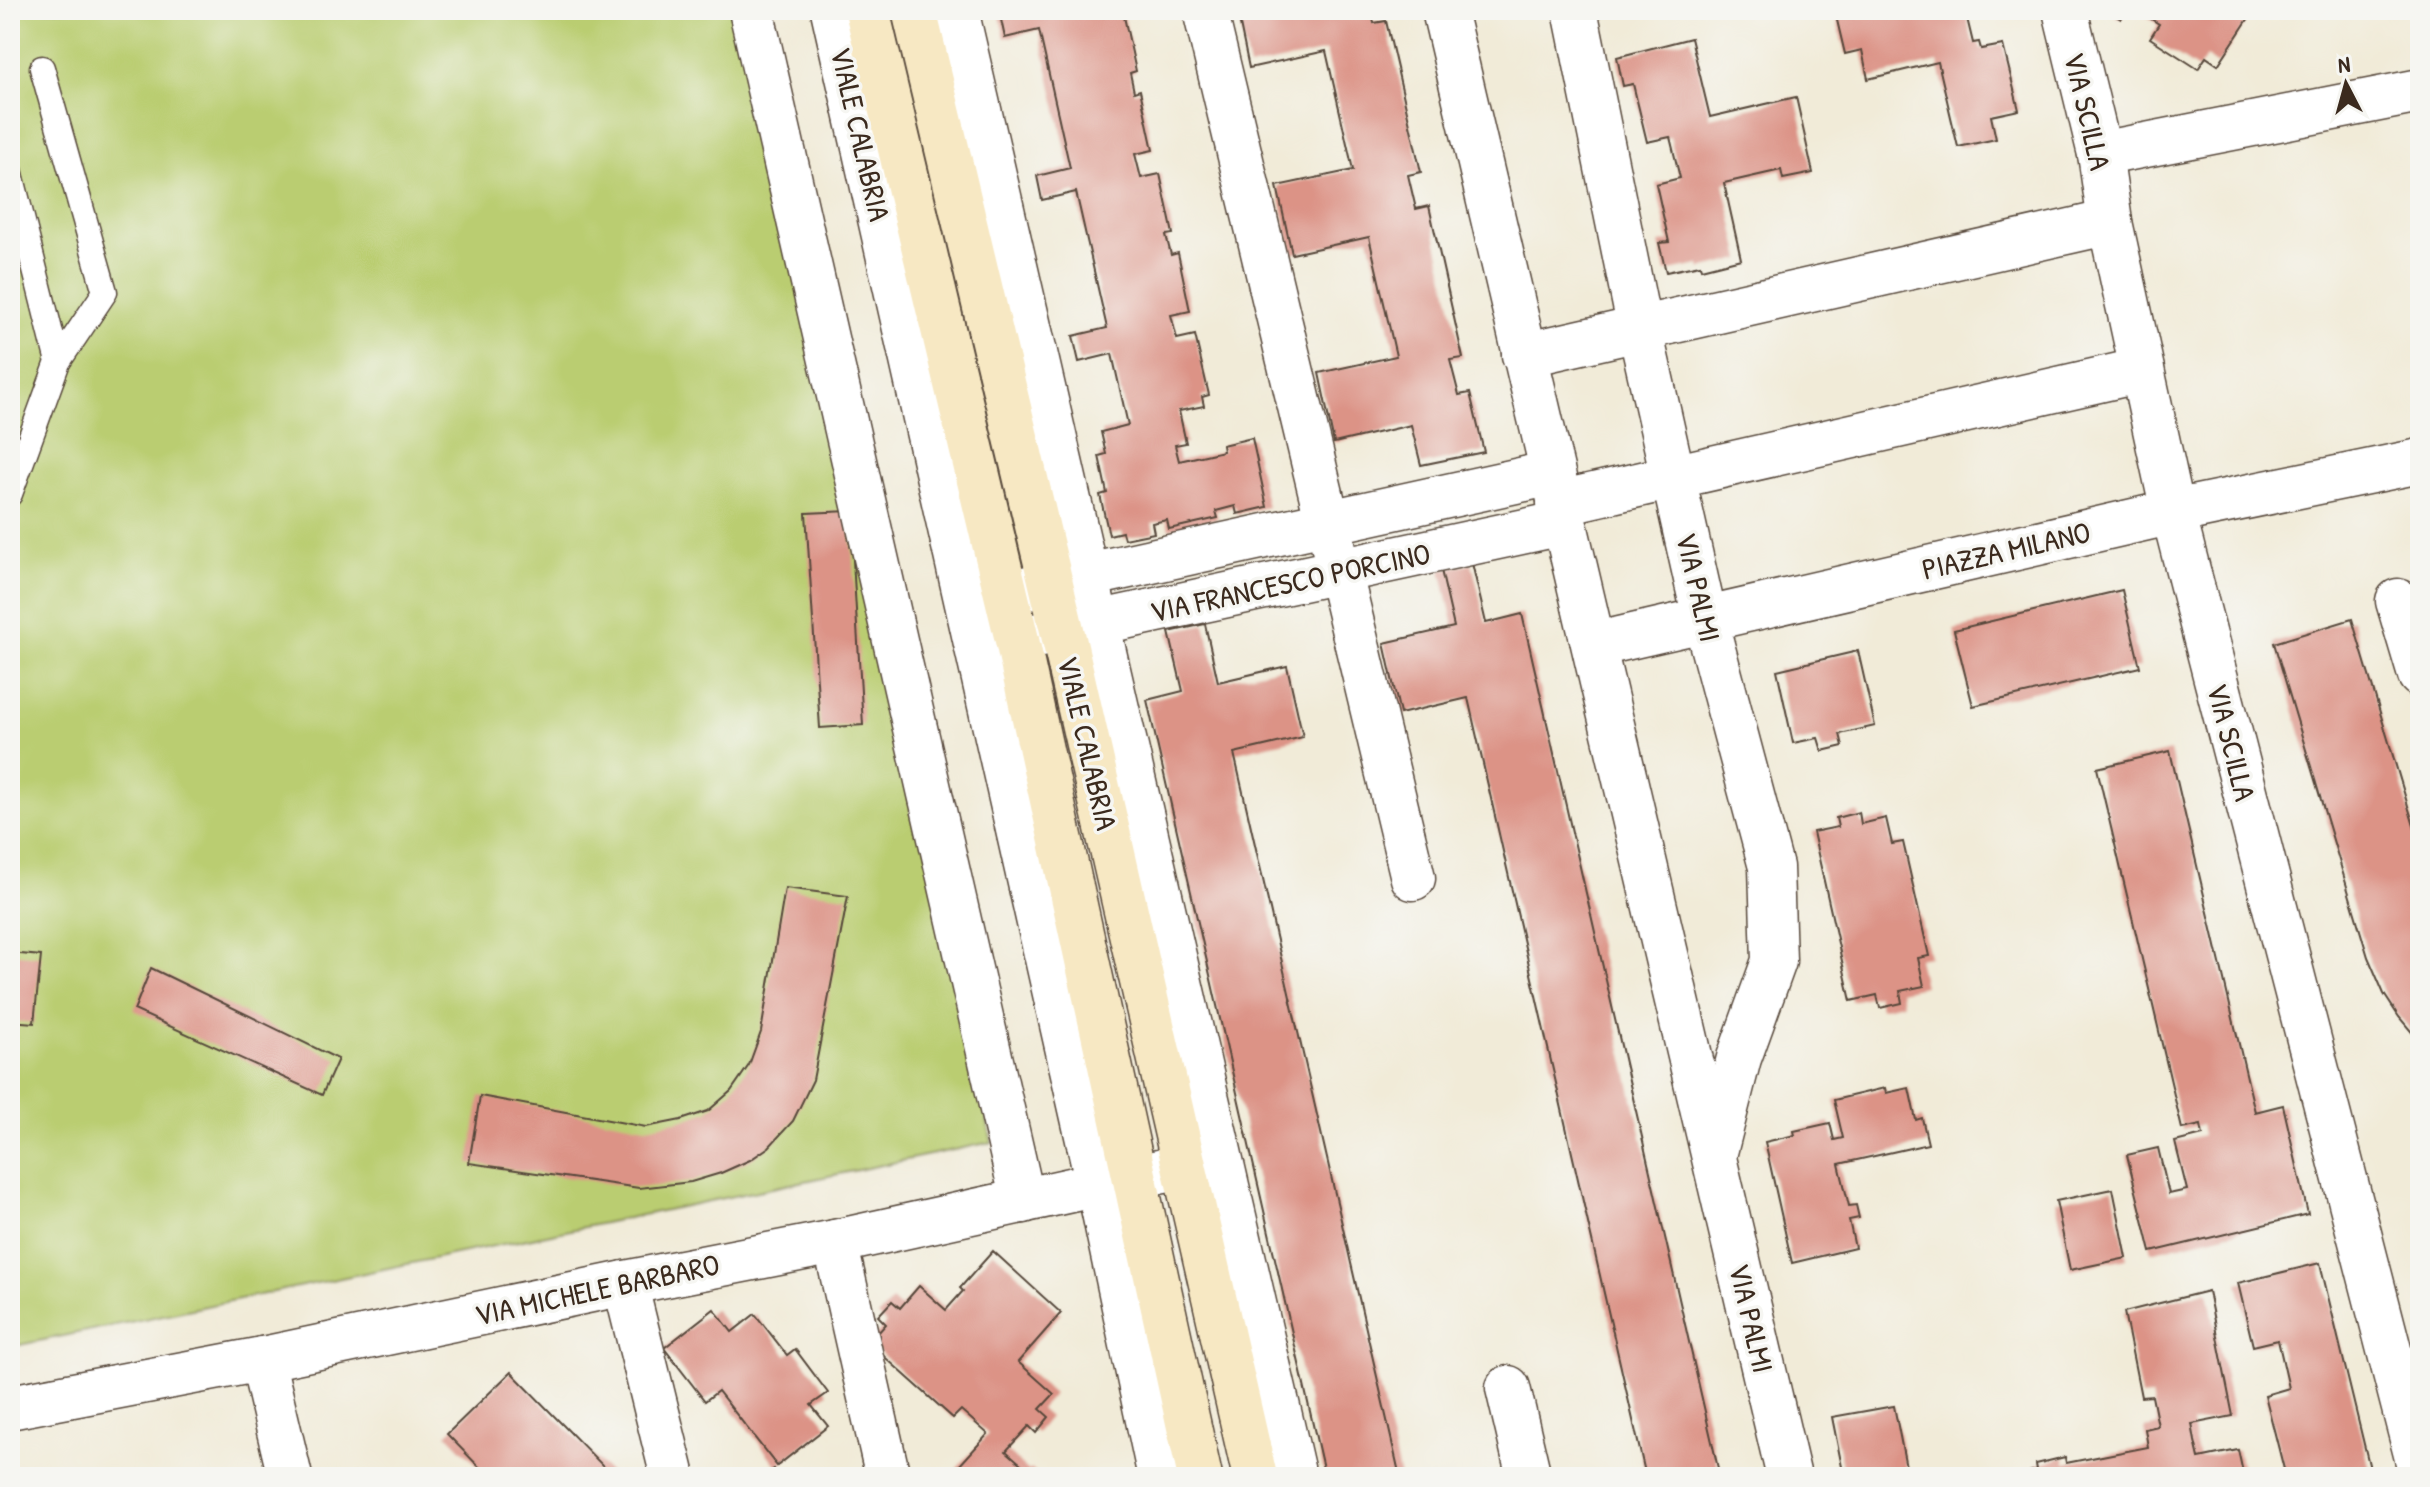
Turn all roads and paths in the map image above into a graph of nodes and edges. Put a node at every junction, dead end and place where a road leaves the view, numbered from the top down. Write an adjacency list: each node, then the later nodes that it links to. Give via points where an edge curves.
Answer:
1 (751, 10): 38 (street)
2 (833, 10): 37 (street, VIALE CALABRIA)
3 (867, 10): 27 (main road, VIALE CALABRIA)
4 (914, 10): 26 (main road, VIALE CALABRIA)
5 (956, 10): 26 (street, VIALE CALABRIA)
6 (1205, 10): 24 (street)
7 (1444, 10): 16 (street, VIA PALMI)
8 (1575, 10): 15 (street, VIA PALMI)
9 (2065, 10): 12 (street, VIA SCILLA)
10 (42, 68): 17 (lane, via 105,292)
11 (2420, 91): 12 (street)
12 (2100, 154): 14 (street, VIA SCILLA)
13 (10, 170): 17 (lane)
14 (2110, 222): 15 (street); 18 (street, VIA SCILLA)
15 (1640, 330): 16 (street); 20 (street, VIA PALMI)
16 (1524, 355): 22 (street, VIA PALMI)
17 (58, 362): 21 (lane)
18 (2142, 370): 20 (street); 23 (street, VIA SCILLA)
19 (2420, 461): 23 (street, PIAZZA MILANO)
20 (1674, 476): 22 (street); 29 (street, VIA PALMI)
21 (10, 494)
22 (1558, 499): 24 (street, VIA FRANCESCO PORCINO); 25 (street, VIA FRANCESCO PORCINO); 32 (street, VIA PALMI)
23 (2173, 512): 29 (street, PIAZZA MILANO); 44 (street, VIA SCILLA)
24 (1328, 522): 25 (street); 26 (street, VIA FRANCESCO PORCINO)
25 (1338, 571): 30 (street, VIA FRANCESCO PORCINO); 34 (street)
26 (1069, 580): 27 (street, VIA FRANCESCO PORCINO); 30 (main road, VIALE CALABRIA)
27 (1006, 593): 31 (main road, VIALE CALABRIA)
28 (2398, 601): 33 (street)
29 (1705, 619): 32 (street, PIAZZA MILANO); 35 (street, VIA PALMI, via 1771,867 1774,961 1739,1058)
30 (1080, 626): 31 (street, VIA FRANCESCO PORCINO); 36 (main road, VIALE CALABRIA); 51 (street, VIALE CALABRIA)
31 (1017, 640): 37 (main road, VIALE CALABRIA)
32 (1594, 645): 35 (street, VIA PALMI)
33 (2420, 675)
34 (1413, 878)
35 (1714, 1158): 53 (street, VIA PALMI)
36 (1184, 1167): 37 (street, VIA MICHELE BARBARO); 50 (main road, VIALE CALABRIA)
37 (1116, 1180): 38 (street, VIA MICHELE BARBARO); 48 (street, VIALE CALABRIA); 49 (main road, VIALE CALABRIA)
38 (1023, 1201): 39 (street, VIA MICHELE BARBARO)
39 (835, 1242): 40 (street, VIA MICHELE BARBARO); 47 (street)
40 (625, 1283): 41 (street, VIA MICHELE BARBARO); 46 (street)
41 (262, 1359): 43 (street, VIA MICHELE BARBARO); 45 (street)
42 (1508, 1388): 52 (street)
43 (10, 1407)
44 (2420, 1470)
45 (290, 1477)
46 (673, 1477)
47 (888, 1477)
48 (1160, 1477)
49 (1200, 1477)
50 (1255, 1477)
51 (1294, 1477)
52 (1529, 1477)
53 (1789, 1477)

